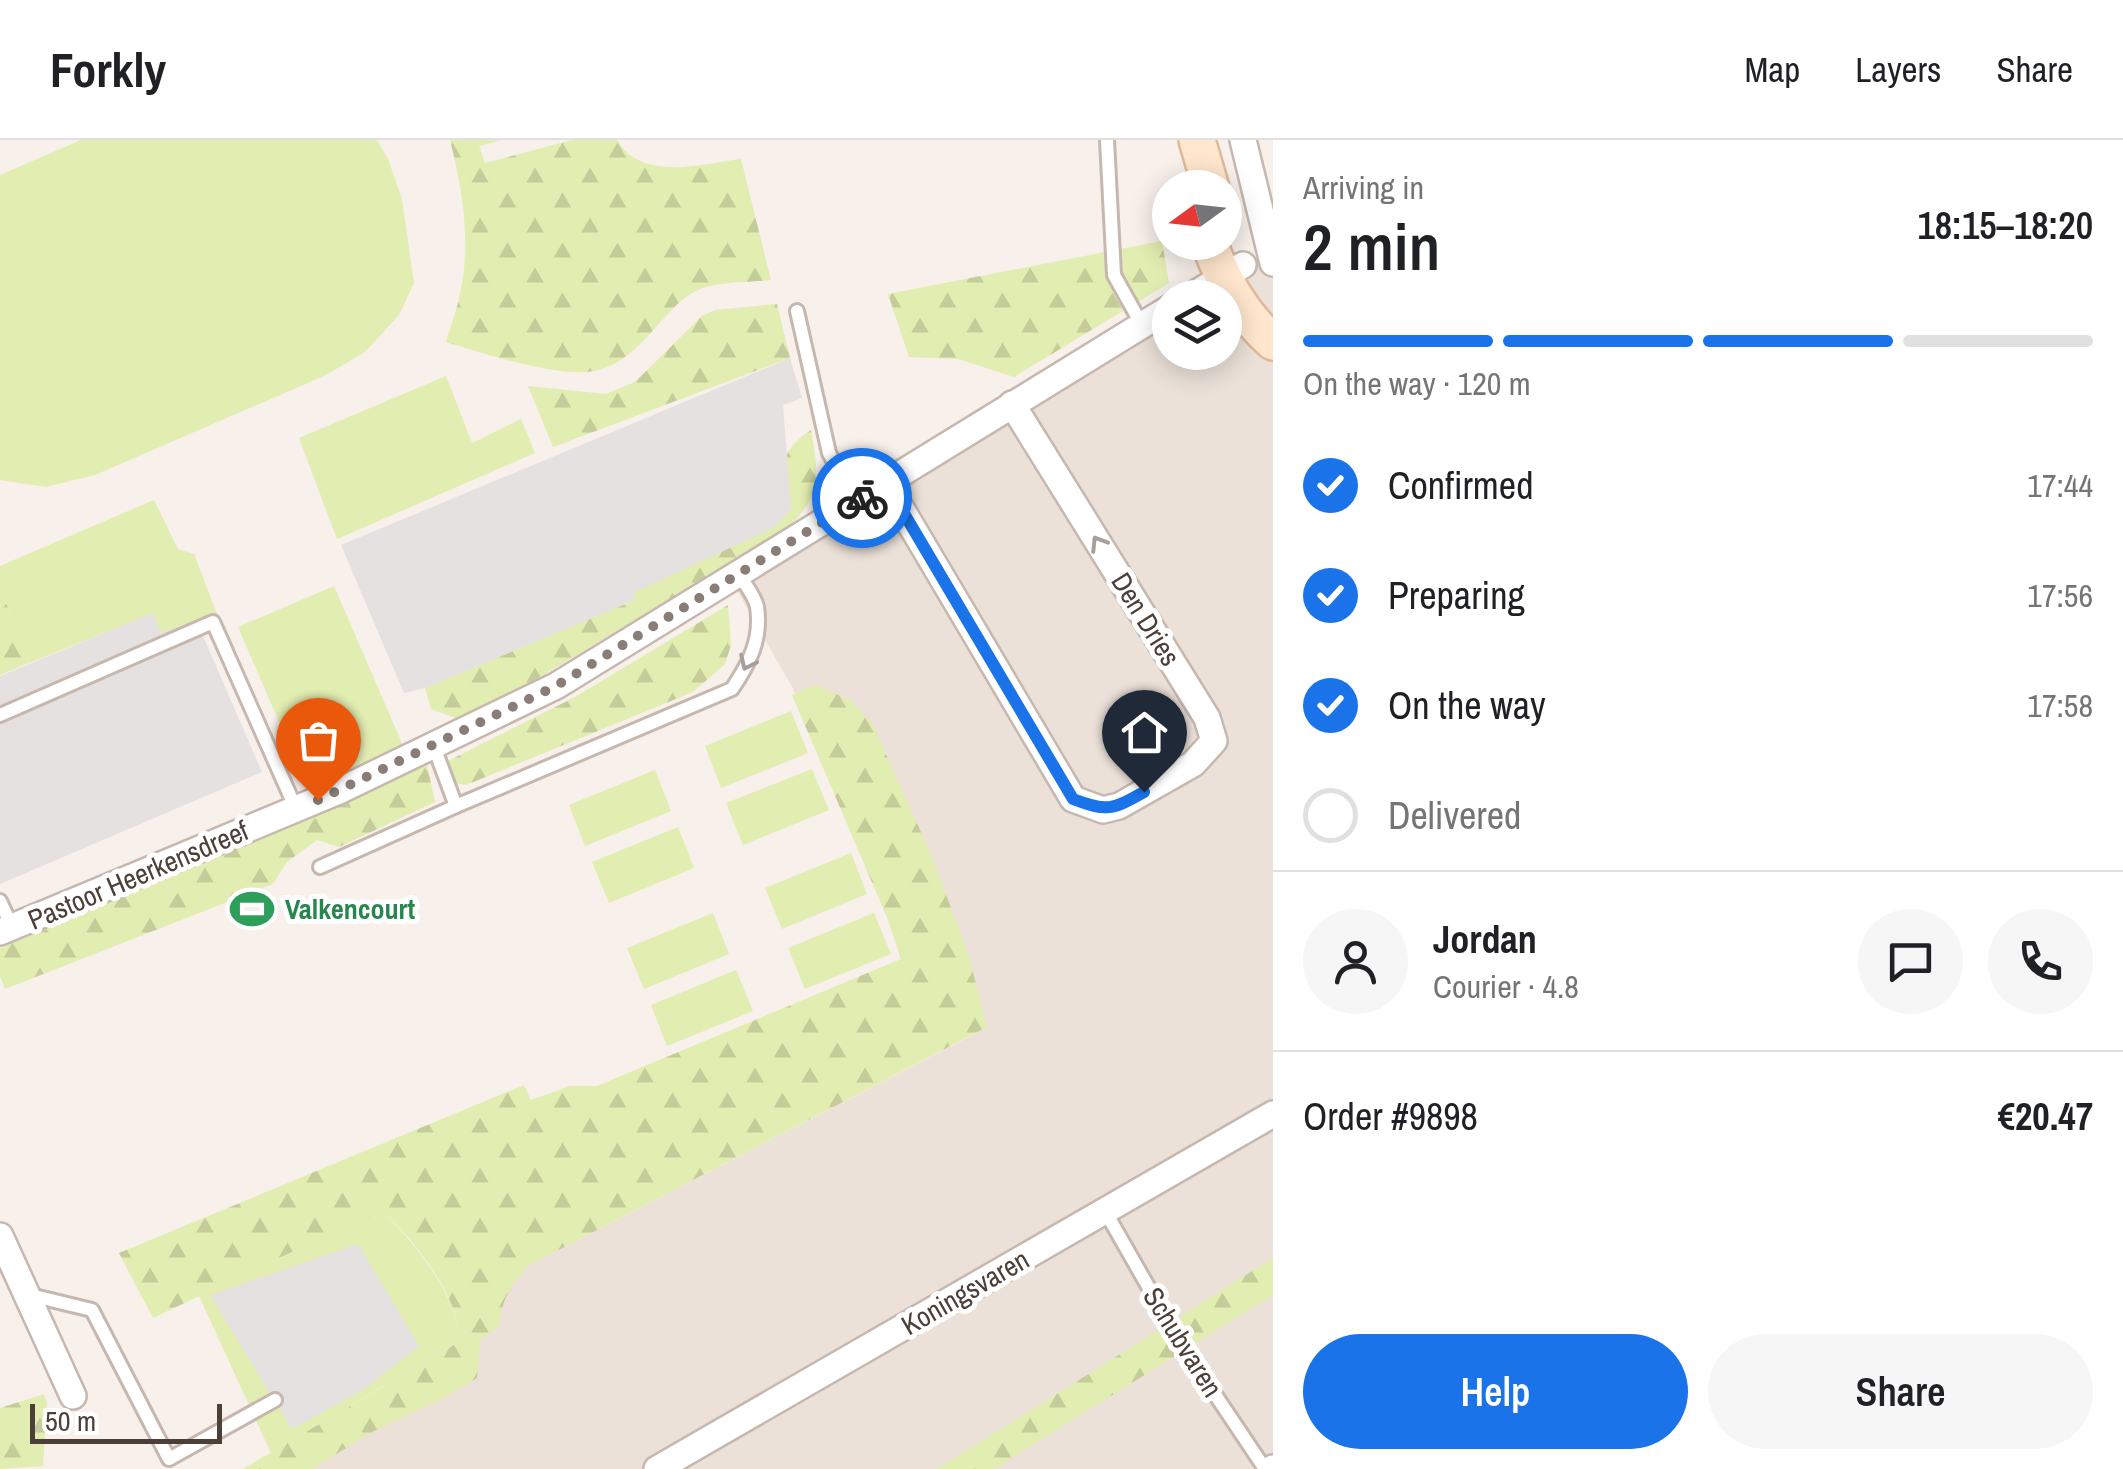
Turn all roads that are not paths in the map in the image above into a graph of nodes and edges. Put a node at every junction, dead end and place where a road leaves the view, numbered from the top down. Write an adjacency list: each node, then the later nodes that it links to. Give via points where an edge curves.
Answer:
1 (1107, 140): 9 (lane, via 1114,275)
2 (1243, 140): 3 (street)
3 (1267, 212): 4 (street)
4 (1246, 268): 5 (street); 8 (street); 10 (street, via 1249,320)
5 (1223, 280)
6 (797, 310): 13 (lane, via 828,453)
7 (1152, 320): 9 (street, Pastoor Heerkensdreef)
8 (1273, 321)
9 (1142, 326): 11 (street, Pastoor Heerkensdreef)
10 (1273, 342)
11 (1012, 404): 12 (street, Pastoor Heerkensdreef); 12 (street, Den Dries, one-way to 11, via 1073,799 1103,810 1120,806 1193,764 1214,742 1208,718)
12 (886, 483): 13 (street, Pastoor Heerkensdreef)
13 (856, 502): 14 (street, Pastoor Heerkensdreef)
14 (738, 572): 16 (street, Pastoor Heerkensdreef, via 556,686); 17 (lane, one-way to 17, via 757,605 756,636 752,658 732,689)
15 (0, 715): 18 (lane, via 213,622)
16 (434, 747): 17 (lane); 18 (street, Pastoor Heerkensdreef)
17 (456, 806): 19 (lane)
18 (296, 809): 21 (street, Pastoor Heerkensdreef)
19 (320, 866)
20 (0, 901): 21 (lane)
21 (6, 930)
22 (1273, 1114): 23 (street, Koningsvaren)
23 (1106, 1211): 28 (street, Koningsvaren); 29 (lane, Schubvaren, via 1178,1339)
24 (0, 1236): 25 (street)
25 (26, 1294): 26 (street); 27 (lane, via 92,1310 169,1459)
26 (73, 1396)
27 (274, 1400)
28 (657, 1469)
29 (1270, 1469)

